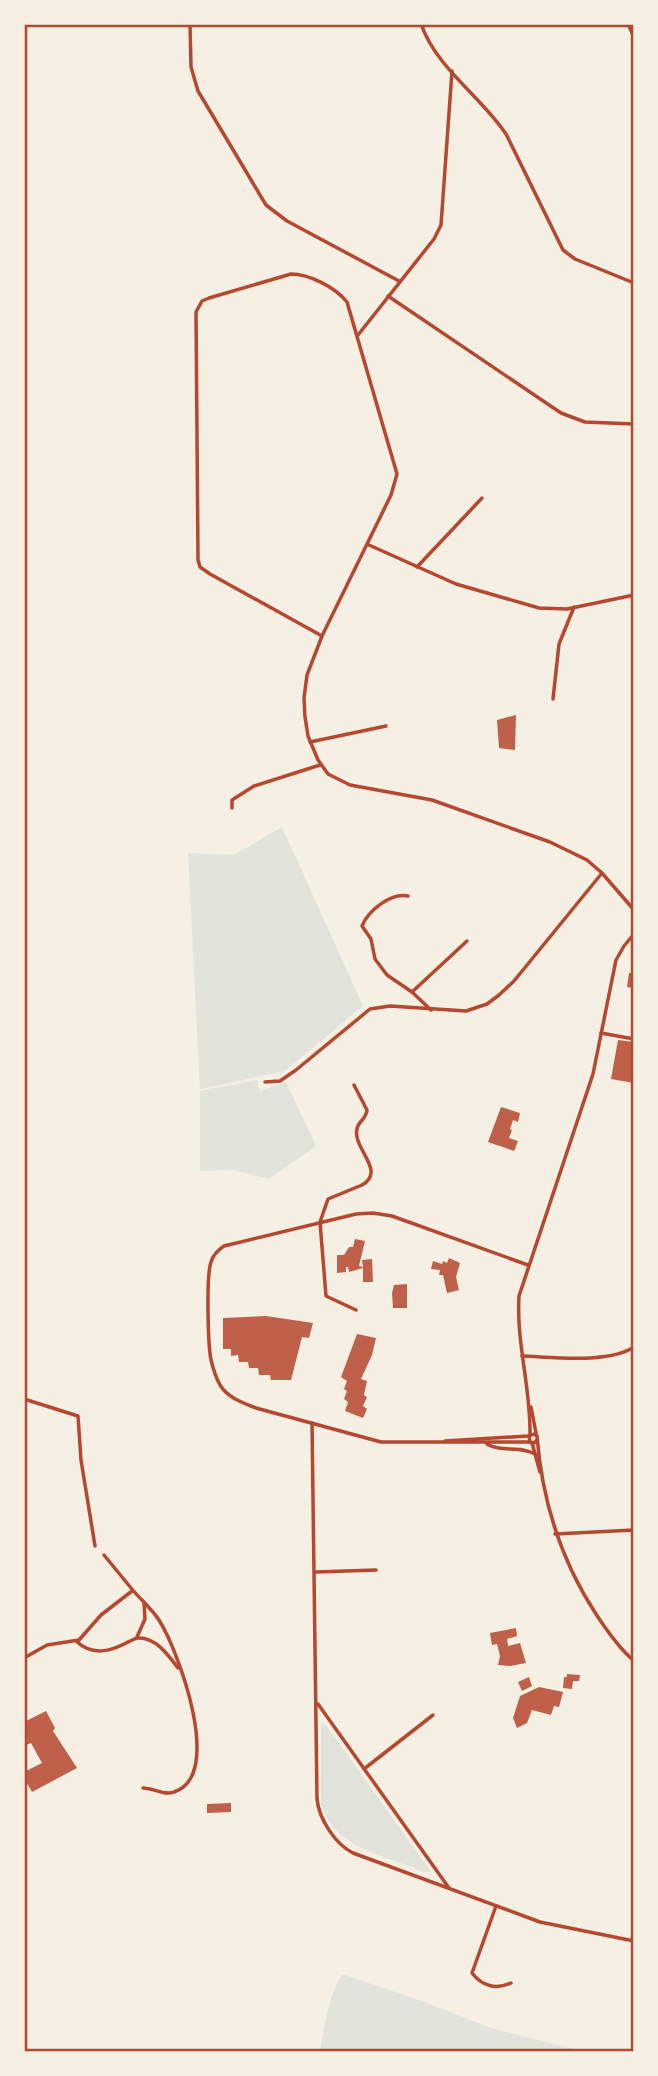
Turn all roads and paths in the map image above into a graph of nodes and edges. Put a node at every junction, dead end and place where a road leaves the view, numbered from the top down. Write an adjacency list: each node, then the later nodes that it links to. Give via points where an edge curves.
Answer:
1 (190, 24): 6 (street, via 192,72 198,91 266,205)
2 (421, 24): 5 (street, via 433,49)
3 (628, 24): 4 (street)
4 (634, 37)
5 (452, 71): 6 (street, via 441,225); 7 (street, via 506,134 563,250)
6 (398, 281): 8 (street)
7 (634, 283)
8 (388, 296): 9 (street); 10 (street, via 561,413 585,422)
9 (358, 334): 12 (street, via 397,474); 16 (street, via 345,299 298,274 209,298 195,315 199,563 210,575)
10 (634, 424)
11 (482, 498): 13 (street)
12 (368, 544): 13 (street); 16 (street)
13 (416, 567): 15 (street, via 466,588 533,606)
14 (634, 595): 15 (street)
15 (574, 607): 17 (street, via 559,644)
16 (322, 636): 19 (street, via 305,688)
17 (553, 699)
18 (386, 726): 19 (street)
19 (310, 743): 20 (street)
20 (321, 764): 21 (street, via 254,786 233,800); 22 (street, via 334,778 350,785 432,800 550,842)
21 (232, 807)
22 (602, 873): 24 (street); 28 (street, via 499,995 466,1012)
23 (408, 896): 27 (street, via 391,898 362,926 372,939 378,965)
24 (634, 910)
25 (634, 934): 29 (street, via 616,960)
26 (467, 941): 27 (street)
27 (412, 992): 28 (street)
28 (431, 1010): 31 (street, via 370,1009 296,1070 280,1081)
29 (601, 1032): 30 (street); 34 (street, via 593,1074)
30 (634, 1039)
31 (265, 1082)
32 (354, 1085): 33 (street, via 367,1111 356,1134 370,1165 370,1177 368,1182 328,1199)
33 (320, 1222): 34 (street, via 382,1214); 35 (street, via 326,1296); 40 (street, via 224,1246 212,1259 209,1276 210,1351 219,1384 246,1404)
34 (528, 1265): 37 (street, via 518,1310)
35 (356, 1310)
36 (634, 1347): 37 (street, via 607,1356)
37 (522, 1356): 39 (street)
38 (24, 1399): 50 (street, via 78,1416)
39 (530, 1401): 41 (street); 42 (street)
40 (312, 1423): 44 (street, via 378,1441); 53 (street)
41 (536, 1434): 42 (street); 43 (street)
42 (529, 1436): 44 (street); 45 (street)
43 (537, 1440): 45 (street); 47 (street)
44 (486, 1441): 45 (street); 46 (street, via 498,1449)
45 (531, 1443): 46 (street)
46 (535, 1454): 47 (street)
47 (541, 1474): 49 (street)
48 (634, 1530): 49 (street)
49 (555, 1534): 59 (street, via 580,1590)
50 (95, 1546)
51 (104, 1555): 54 (street)
52 (376, 1570): 53 (street)
53 (315, 1572): 61 (street)
54 (132, 1590): 55 (street); 57 (street)
55 (144, 1602): 56 (street, via 145,1619); 60 (street, via 165,1631)
56 (137, 1637): 57 (street, via 95,1652); 60 (street, via 156,1644)
57 (76, 1641): 58 (street, via 47,1645)
58 (24, 1658)
59 (634, 1661)
60 (181, 1673): 64 (street, via 197,1736 194,1768 176,1792)
61 (316, 1702): 63 (street); 65 (street, via 317,1804 334,1836 352,1853)
62 (432, 1716): 63 (street)
63 (364, 1769): 65 (street)
64 (143, 1788)
65 (450, 1889): 66 (street)
66 (495, 1906): 67 (street, via 540,1922); 68 (street, via 472,1973 489,1986 501,1988)
67 (634, 1941)
68 (511, 1983)

